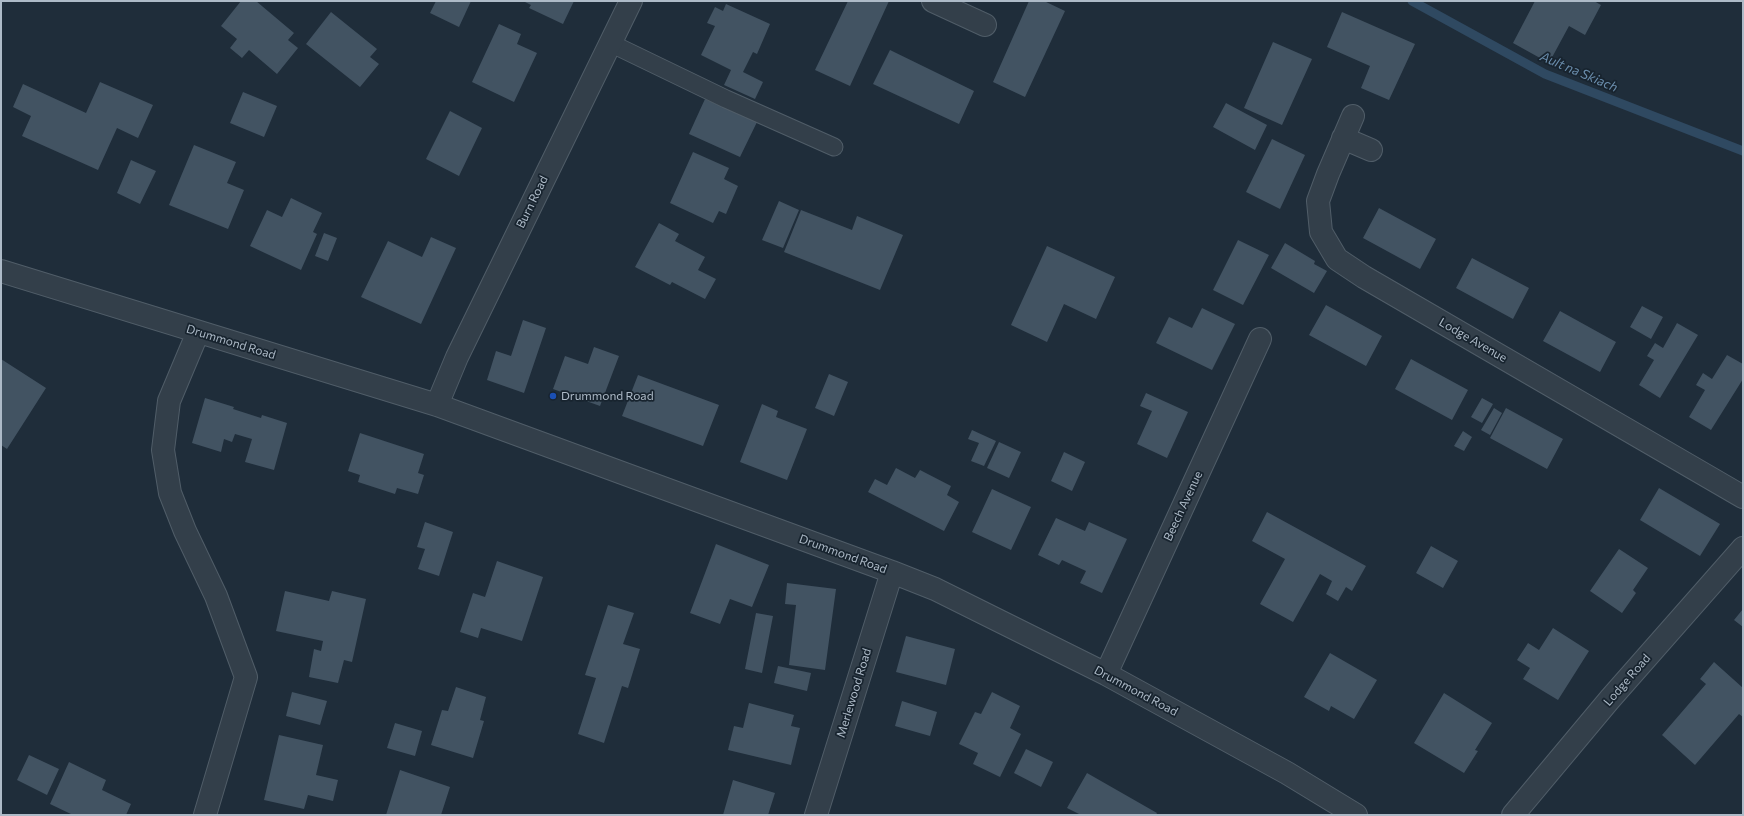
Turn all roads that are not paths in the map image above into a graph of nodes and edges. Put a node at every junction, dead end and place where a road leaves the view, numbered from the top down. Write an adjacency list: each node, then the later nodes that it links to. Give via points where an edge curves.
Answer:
1 (631, 1): 4 (street, Burn Road)
2 (933, 1): 3 (street)
3 (985, 25)
4 (610, 43): 7 (lane, via 726,100); 12 (street, Burn Road, via 457,357)
5 (1353, 116): 6 (street, Lodge Avenue)
6 (1343, 138): 8 (street); 13 (street, Lodge Avenue, via 1318,201 1321,232 1337,259)
7 (834, 147)
8 (1371, 150)
9 (1, 271): 10 (street, Drummond Road)
10 (198, 332): 12 (street, Drummond Road); 17 (street, via 169,401 163,450 170,493 216,596 246,677)
11 (1260, 339): 16 (street, Beech Avenue)
12 (437, 405): 15 (street, Drummond Road)
13 (1743, 497)
14 (1743, 548): 20 (street, Lodge Road, via 1610,699)
15 (892, 572): 16 (street, Drummond Road, via 942,593); 18 (street, Merlewood Road)
16 (1106, 674): 19 (street, Drummond Road, via 1287,773)
17 (205, 815)
18 (816, 815)
19 (1356, 815)
20 (1513, 815)

